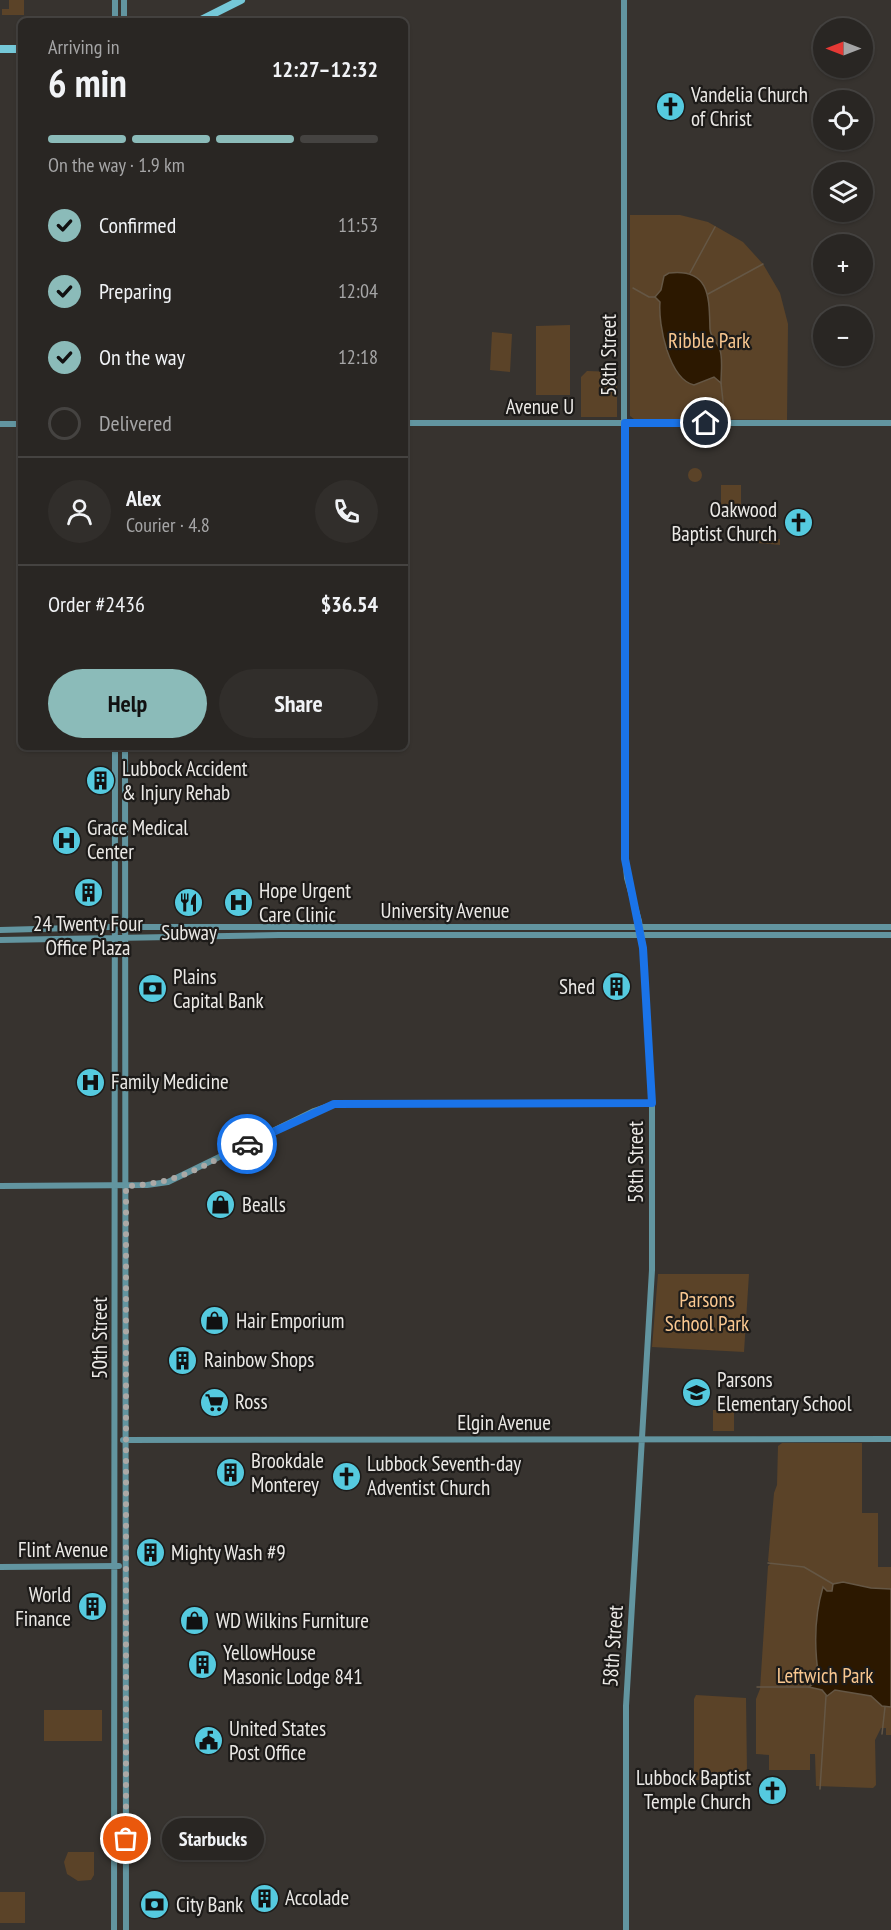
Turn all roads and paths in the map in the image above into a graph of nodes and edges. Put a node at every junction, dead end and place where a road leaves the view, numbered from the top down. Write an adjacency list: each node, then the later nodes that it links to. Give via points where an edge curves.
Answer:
1 (115, 0): 5 (main road)
2 (124, 0): 6 (main road)
3 (241, 0): 7 (highway)
4 (624, 0): 11 (main road, 58th Street)
5 (115, 18)
6 (124, 18)
7 (205, 18)
8 (0, 49): 9 (highway)
9 (18, 49)
10 (408, 423): 11 (main road, Avenue U)
11 (625, 423): 12 (main road, Avenue U); 22 (main road, 58th Street, via 624,851)
12 (891, 423)
13 (0, 424): 14 (main road)
14 (18, 424)
15 (115, 750): 17 (main road, 50th Street)
16 (125, 750): 18 (main road, 50th Street)
17 (114, 927): 18 (main road, University Avenue); 20 (main road, University Avenue); 24 (main road, 50th Street)
18 (126, 927): 22 (main road, University Avenue); 25 (main road, 50th Street)
19 (891, 927): 22 (main road, University Avenue)
20 (39, 928): 21 (main road, University Avenue); 26 (main road)
21 (0, 930)
22 (640, 931): 23 (main road, University Avenue); 25 (main road, University Avenue); 28 (main road, 58th Street)
23 (891, 935)
24 (114, 936): 25 (main road, University Avenue); 26 (main road, University Avenue); 30 (main road, 50th Street)
25 (126, 936): 31 (main road, 50th Street)
26 (39, 938): 27 (main road, University Avenue)
27 (0, 940)
28 (652, 1103): 31 (main road, via 334,1104 175,1180); 32 (main road, 58th Street, via 652,1270)
29 (0, 1186): 30 (main road)
30 (117, 1186): 31 (main road); 34 (main road, 50th Street)
31 (126, 1186): 35 (main road, 50th Street)
32 (643, 1439): 33 (main road, Elgin Avenue); 35 (main road, Elgin Avenue); 41 (main road, 58th Street, via 626,1706)
33 (891, 1439)
34 (116, 1440): 35 (main road, Elgin Avenue); 36 (main road, 50th Street)
35 (125, 1440): 37 (main road, 50th Street)
36 (117, 1566): 37 (main road, Flint Avenue); 38 (main road, Flint Avenue); 39 (main road, 50th Street)
37 (126, 1566): 40 (main road, 50th Street)
38 (0, 1567)
39 (114, 1930)
40 (126, 1930)
41 (626, 1930)

